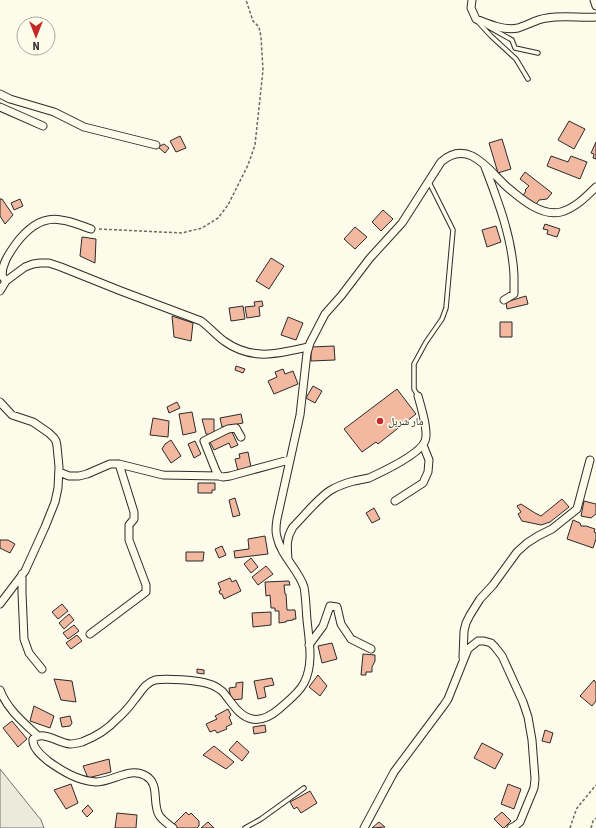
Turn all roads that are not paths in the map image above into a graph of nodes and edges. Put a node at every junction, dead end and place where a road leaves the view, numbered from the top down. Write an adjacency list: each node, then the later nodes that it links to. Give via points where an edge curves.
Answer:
1 (472, 0): 5 (street, via 471,8)
2 (594, 0): 3 (street)
3 (596, 6)
4 (596, 17): 5 (street, via 546,18 511,29)
5 (476, 19): 6 (lane, via 512,40 515,48); 7 (lane, via 516,58)
6 (538, 53)
7 (528, 79)
8 (0, 94): 11 (street, via 54,112 84,127)
9 (0, 107): 10 (street)
10 (43, 126)
11 (156, 145)
12 (484, 164): 13 (street, via 466,154 451,155 441,162); 14 (street, via 520,197 549,213 568,210); 18 (street, via 510,246 514,294)
13 (429, 181): 19 (street, via 402,223 325,314); 20 (lane, via 453,230 446,308 414,364 414,389)
14 (596, 187)
15 (91, 229): 16 (street, via 60,219 32,226 8,255 2,270 2,276)
16 (6, 281): 17 (street); 19 (street, via 25,267 49,263 201,320 223,340 247,352 274,354)
17 (0, 290)
18 (504, 300)
19 (308, 347): 24 (street, via 300,415)
20 (418, 396): 23 (street, via 427,433)
21 (0, 402): 27 (street, via 12,415 33,422 54,438 57,443)
22 (241, 437): 28 (street, via 236,428 228,429 204,441)
23 (423, 445): 29 (street, via 429,460 428,472 423,483); 30 (street, via 406,459 386,470 336,488 324,495 290,532 287,541)
24 (289, 460): 28 (street, via 230,476); 30 (street, via 276,527 278,543)
25 (590, 460): 36 (street, via 577,509 517,552 470,615 464,631)
26 (119, 464): 27 (street, via 110,464 79,476); 28 (street, via 163,475); 33 (street, via 134,512 134,519 129,525 129,540 146,585 146,592)
27 (59, 472): 31 (street, via 55,502 46,527)
28 (219, 476)
29 (395, 501)
30 (288, 559): 34 (street, via 304,587)
31 (22, 574): 32 (street); 37 (street, via 24,639 29,653)
32 (0, 604)
33 (90, 634)
34 (310, 645): 35 (street, via 323,626 330,606 337,607 341,624 351,639); 39 (street, via 310,661 302,687 276,712 261,719 254,720 241,714 222,691 213,685 164,679 147,684 117,720 98,734 81,742 71,744)
35 (371, 649)
36 (462, 661): 43 (street, via 444,705 394,772); 44 (street, via 468,649 478,641 491,643 502,656 524,702 532,740 535,779 534,788 520,822)
37 (42, 669)
38 (0, 690): 39 (street, via 13,712)
39 (38, 736): 41 (street, via 32,742 41,755 75,777 101,781 135,772 150,778 159,815)
40 (304, 788): 42 (lane)
41 (173, 828)
42 (245, 828)
43 (364, 828)
44 (511, 828)

